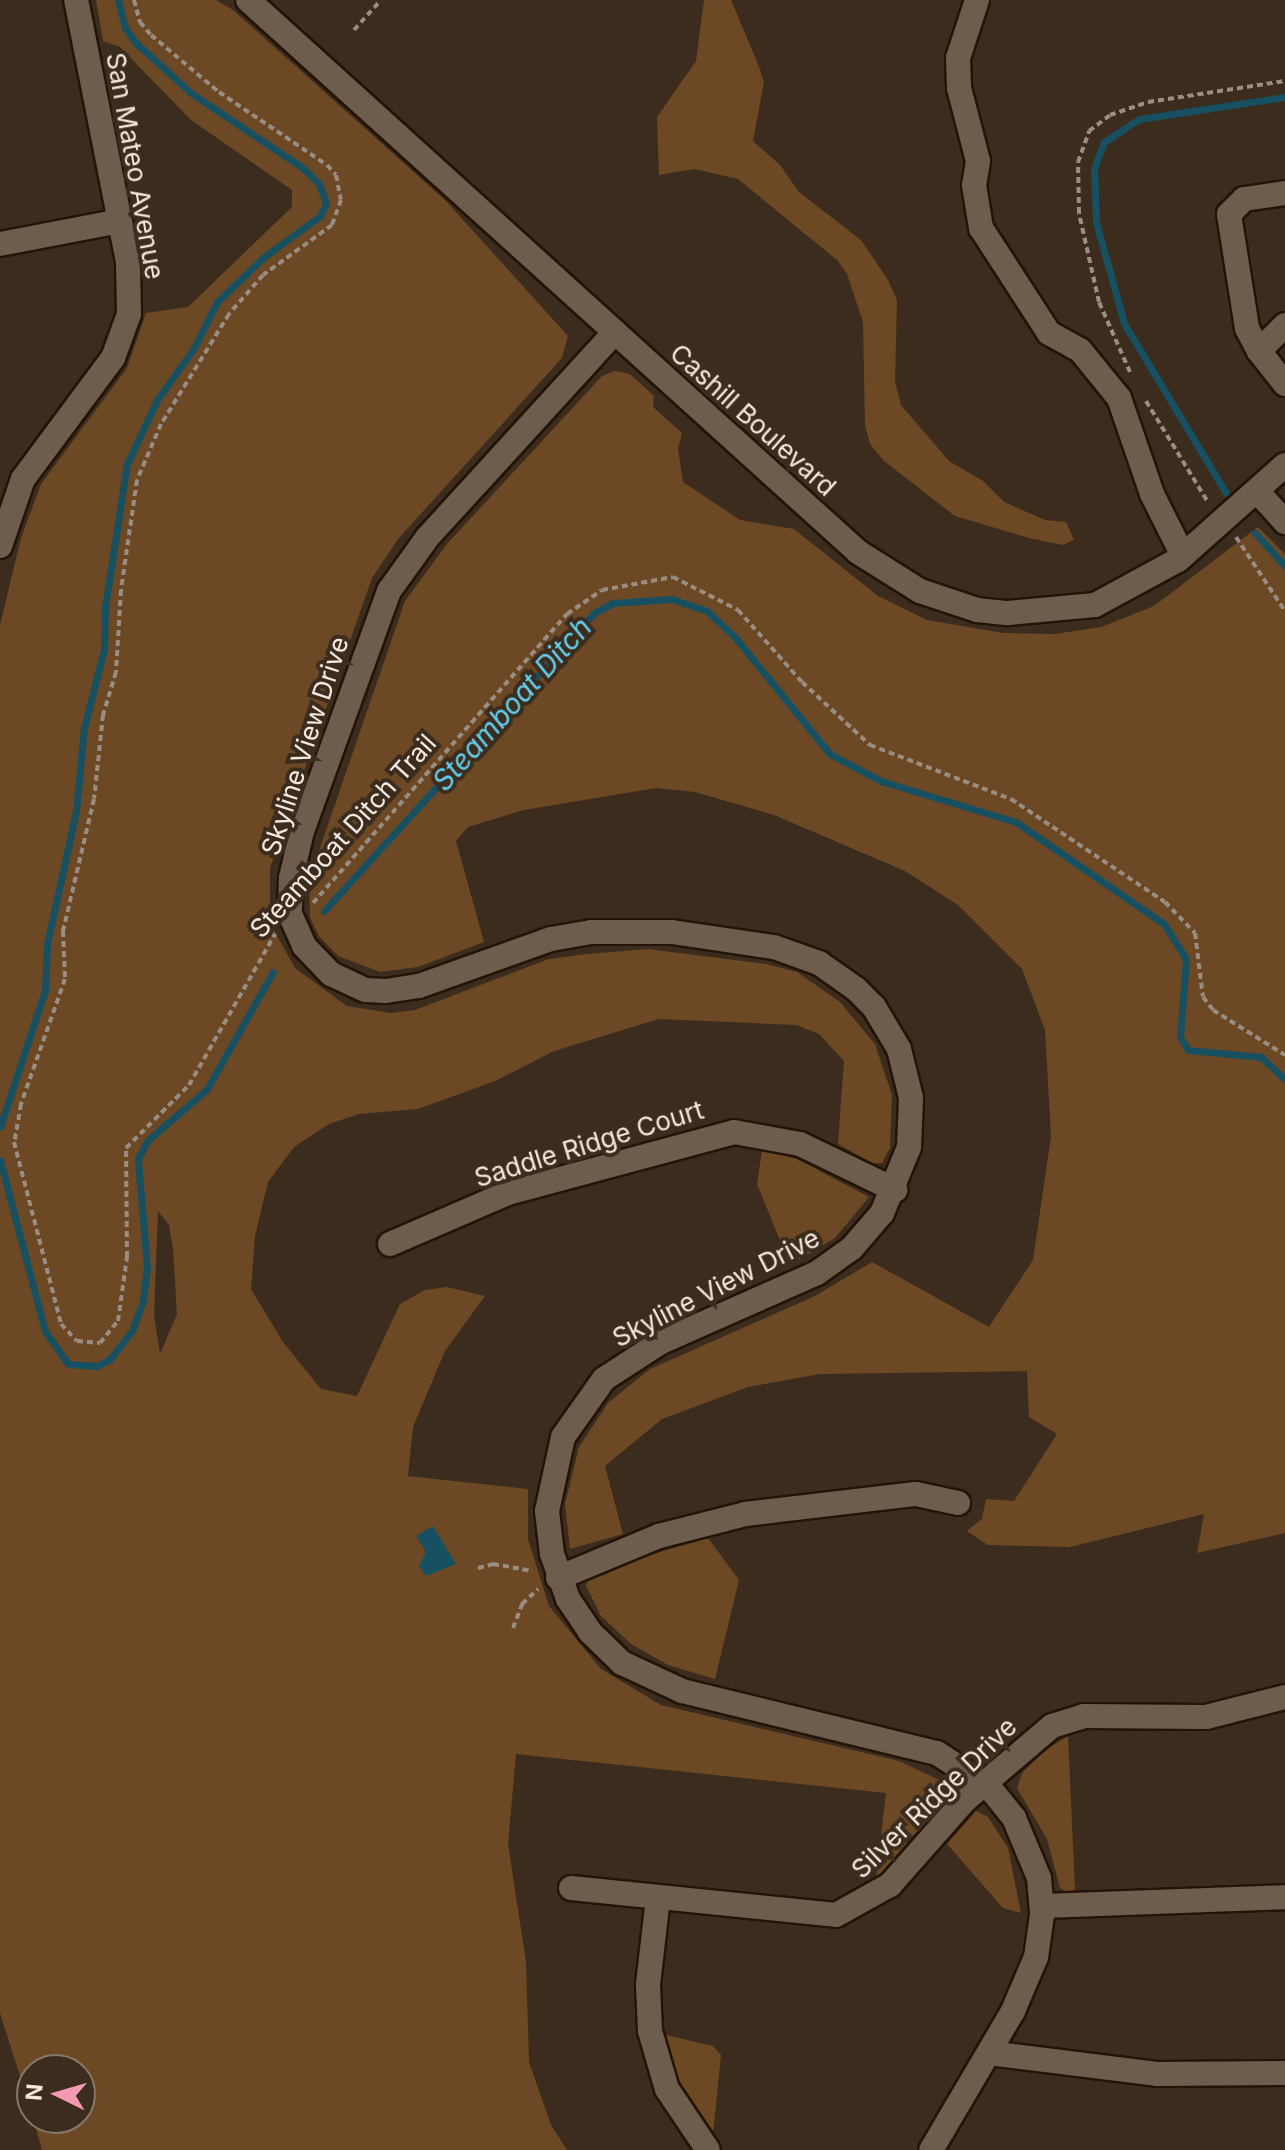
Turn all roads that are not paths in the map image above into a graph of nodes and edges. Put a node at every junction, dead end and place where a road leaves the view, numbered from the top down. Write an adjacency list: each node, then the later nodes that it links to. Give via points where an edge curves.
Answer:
1 (76, 0): 5 (street, San Mateo Avenue)
2 (248, 0): 8 (street, Cashill Boulevard)
3 (977, 0): 15 (street, via 958,58 959,88 978,161 974,185 981,228 1049,333 1080,350 1119,398 1152,494)
4 (1285, 193): 9 (street, via 1244,199 1229,214 1247,328)
5 (120, 221): 6 (street); 14 (street, San Mateo Avenue, via 131,289 123,336 113,358 23,479)
6 (0, 244)
7 (1285, 325): 9 (street)
8 (615, 332): 15 (street, Cashill Boulevard, via 858,552 934,596 977,610 1067,611 1124,593); 16 (street, Skyline View Drive, via 427,538 389,591 299,844 289,897 293,923 304,946 331,974 366,990 419,986 539,942 591,932 672,932 753,942 819,963 874,1007 899,1049 912,1124)
9 (1259, 351): 10 (street)
10 (1285, 384)
11 (1285, 465): 12 (street, Cashill Boulevard)
12 (1257, 491): 13 (street); 15 (street, Cashill Boulevard)
13 (1285, 522)
14 (0, 546)
15 (1183, 556)
16 (895, 1190): 17 (street, Saddle Ridge Court, via 800,1144 734,1132 508,1193); 19 (street, Skyline View Drive, via 868,1231 836,1261 654,1346 621,1365 588,1396 563,1437 549,1485)
17 (390, 1244)
18 (958, 1503): 19 (street, via 916,1494 745,1514 659,1536)
19 (548, 1583): 21 (street, Skyline View Drive, via 590,1632 642,1675 682,1691 919,1746 954,1761)
20 (1285, 1697): 21 (street, Silver Ridge Drive, via 1206,1717 1068,1719 1035,1737)
21 (983, 1783): 24 (street, Silver Ridge Drive, via 890,1885 853,1910 820,1916); 25 (street, Skyline View Drive, via 1025,1836)
22 (571, 1888): 24 (street, Silver Ridge Drive)
23 (1285, 1897): 25 (street)
24 (658, 1898): 28 (street, via 648,1985 650,2031 667,2089)
25 (1042, 1906): 26 (street, Skyline View Drive, via 1029,1976)
26 (989, 2053): 27 (street, via 1125,2072); 29 (street, Skyline View Drive)
27 (1285, 2073)
28 (708, 2150)
29 (931, 2150)

